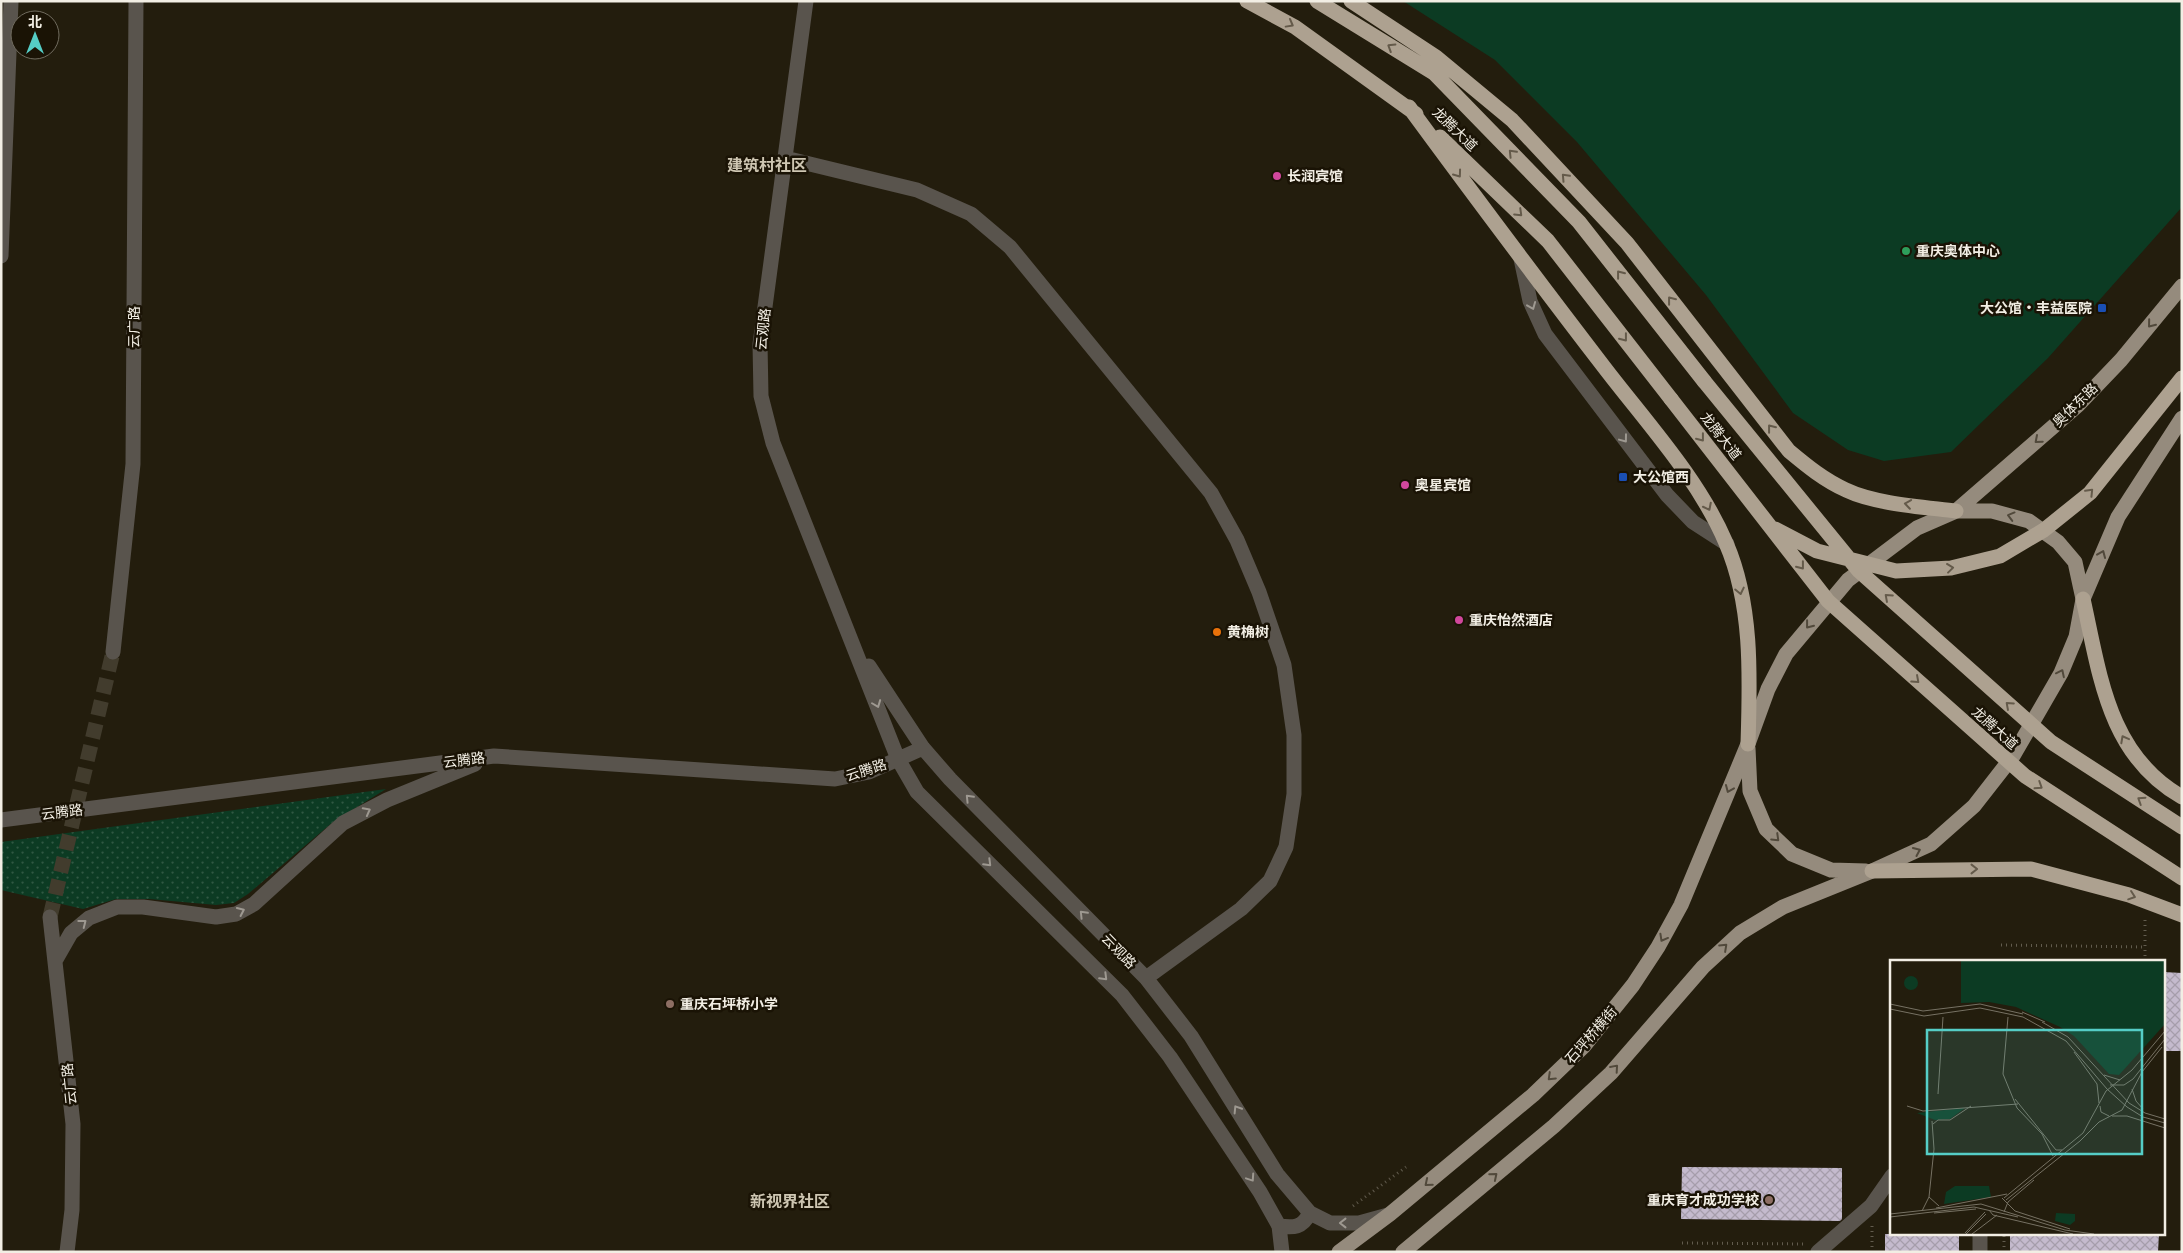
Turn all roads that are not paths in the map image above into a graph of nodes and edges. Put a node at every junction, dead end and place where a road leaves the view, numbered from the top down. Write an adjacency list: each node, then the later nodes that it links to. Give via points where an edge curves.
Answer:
1 (136, 1): 19 (street, 云广路, via 133,464)
2 (806, 1): 8 (street, 云观路)
3 (1247, 1): 7 (highway, 龙腾大道, one-way to 7, via 1295,27)
4 (1317, 1): 26 (highway, 龙腾大道, one-way to 4, bridge, via 2051,742 1859,571 1579,222 1434,74)
5 (1351, 1): 14 (highway, one-way to 5, via 1882,500 1848,491 1817,474 1789,451 1627,243 1512,120 1436,57)
6 (9, 4): 9 (street)
7 (1409, 107): 10 (highway, one-way to 10); 15 (highway, 龙腾大道, one-way to 15, bridge, via 1548,241)
8 (785, 158): 18 (street, 云观路, via 760,344 761,396 773,443); 32 (street, via 917,190 971,214 1010,247 1211,493 1237,540 1284,665 1294,735 1294,794 1286,847 1270,881 1241,909)
9 (1, 256)
10 (1521, 259): 16 (highway, one-way to 16, via 1703,496); 16 (street, one-way to 16, via 1530,301 1545,334 1667,495 1693,522)
11 (2182, 286): 14 (main road, 奥体东路, one-way to 14, via 2121,360 2078,405)
12 (2182, 378): 15 (highway, one-way to 12, bridge, via 1817,551 1896,571 1951,568 2000,556 2044,530 2090,493)
13 (2182, 418): 17 (main road, one-way to 13, via 2118,517)
14 (1956, 511): 17 (main road, one-way to 14, via 2075,562 2058,542 2030,521 1992,511); 20 (main road, 石坪桥横街, one-way to 20, via 1917,528 1848,580 1786,654 1768,690)
15 (1770, 526): 28 (highway, 龙腾大道, one-way to 28, bridge, via 1828,601 2025,776)
16 (1727, 544): 20 (highway, one-way to 20, via 1741,590 1750,670)
17 (2083, 599): 24 (highway, one-way to 17, via 2152,776 2132,754 2115,722 2103,690); 27 (main road, one-way to 17, via 1931,844 1974,806 2013,756 2061,673 2076,637)
18 (853, 642): 21 (street, 云观路); 23 (street, 云观路, one-way to 23)
19 (113, 652)
20 (1748, 744): 27 (main road, one-way to 27, via 1750,791 1766,829 1792,854 1815,864 1831,870); 35 (main road, 石坪桥横街, one-way to 35, via 1681,905 1633,985 1584,1046 1539,1089)
21 (923, 748): 23 (street, 云腾路); 32 (street, 云观路, one-way to 21)
22 (494, 756): 23 (street, 云腾路, via 835,779 868,772); 25 (street, 云腾路); 31 (street, one-way to 22, via 70,933 89,918 117,908 216,917 236,914 254,904 343,823 387,800)
23 (898, 759): 36 (street, 云观路, one-way to 36, via 917,792 1122,994 1170,1057)
24 (2182, 797)
25 (1, 820)
26 (2182, 827)
27 (1872, 871): 29 (highway, one-way to 29, via 2031,869 2129,895); 42 (main road, one-way to 27, via 1554,1126 1611,1073 1703,967 1740,933 1784,906)
28 (2182, 878)
29 (2182, 915)
30 (50, 917): 31 (street, 云广路)
31 (55, 961): 39 (street, 云广路, via 73,1124 72,1210)
32 (1146, 978): 34 (street, 云观路, one-way to 32, via 1277,1174 1191,1036)
33 (1890, 1179): 38 (street, via 1872,1206)
34 (1310, 1214): 35 (street, 云观路, one-way to 34, via 1359,1223 1330,1223); 36 (street, via 1298,1227)
35 (1390, 1214): 41 (main road, 石坪桥横街)
36 (1279, 1226): 40 (street, 云观路)
37 (1980, 1236): 43 (street)
38 (1822, 1248)
39 (67, 1252)
40 (1282, 1252)
41 (1339, 1252)
42 (1403, 1252)
43 (1980, 1252)

